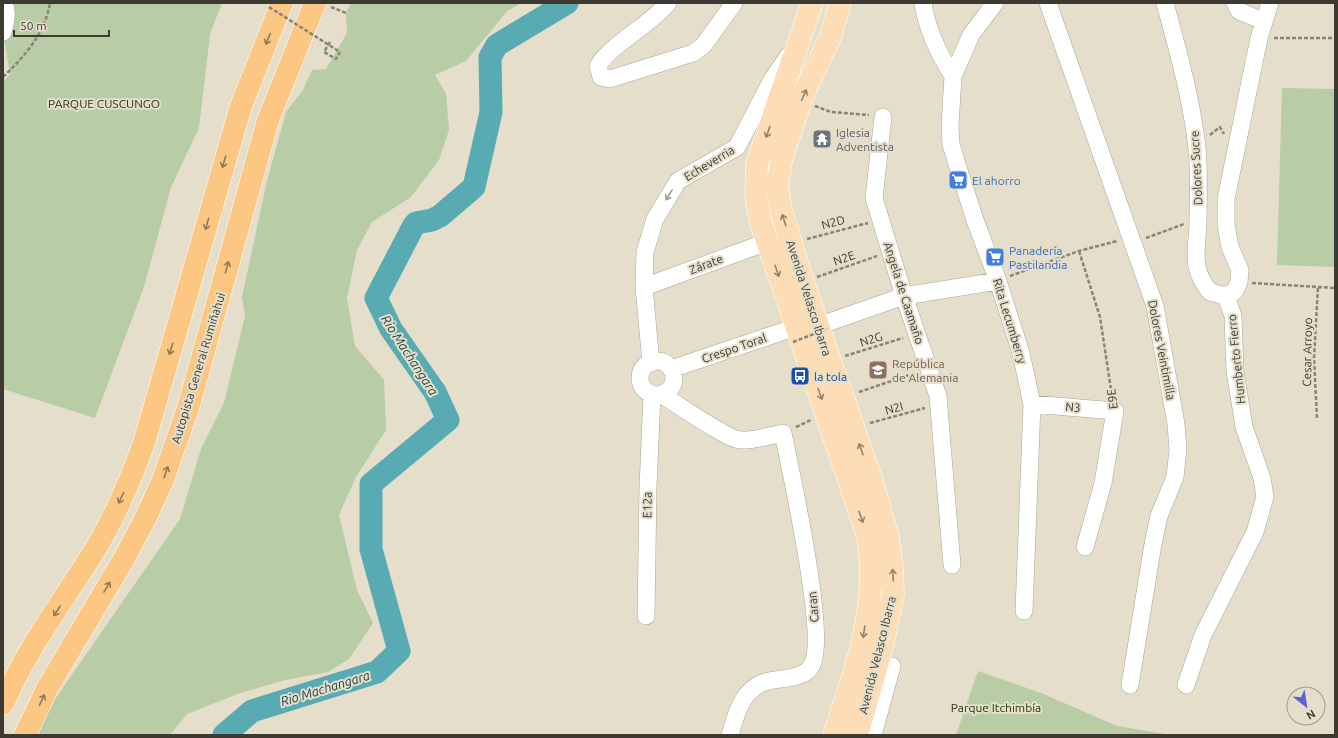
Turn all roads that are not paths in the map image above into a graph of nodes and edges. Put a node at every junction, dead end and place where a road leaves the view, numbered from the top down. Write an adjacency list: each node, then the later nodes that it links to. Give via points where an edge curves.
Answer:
1 (4, 3): 15 (street, via 7,18)
2 (668, 3): 3 (street, via 603,58 598,66 601,76 610,79 693,53 703,46)
3 (734, 3)
4 (812, 3): 16 (main road, Avenida Velasco Ibarra)
5 (840, 3): 24 (main road, Avenida Velasco Ibarra, one-way to 5, via 803,282 781,210 777,186 782,157 801,100 831,35)
6 (923, 3): 17 (street, via 925,18 937,51)
7 (995, 3): 17 (street, Rita Lecumberry, via 971,35)
8 (1048, 3): 36 (street, Dolores Veintimilla, via 1156,306 1176,424 1178,449 1175,477 1160,516 1153,544)
9 (1165, 3): 23 (street, Dolores Sucre, via 1187,84 1195,130 1198,274 1210,292)
10 (1235, 3): 14 (street, via 1239,11)
11 (1270, 3): 14 (street)
12 (322, 4): 39 (highway, Autopista General Rumiñahui, one-way to 12, via 48,688 136,537 163,480 189,405 268,120)
13 (275, 5): 38 (highway, one-way to 38, via 241,106 148,430 130,479 97,546 33,647)
14 (1263, 20): 23 (street, via 1226,199 1226,225 1230,247 1239,267 1239,282 1235,291)
15 (3, 32)
16 (799, 42): 19 (main road, Avenida Velasco Ibarra, one-way to 19, via 757,164 756,196 760,220); 21 (street, Echeverria, one-way to 21, via 773,78 737,147 678,182 655,219 645,252)
17 (953, 76): 20 (street, Rita Lecumberry, via 950,126 952,144 975,220)
18 (883, 117): 22 (street, Angela de Caamaño, via 874,198)
19 (768, 242): 21 (street, Zárate); 25 (main road, Avenida Velasco Ibarra, one-way to 25)
20 (998, 281): 22 (street); 29 (street, Rita Lecumberry, via 1021,353)
21 (644, 287): 26 (street, Echeverria)
22 (904, 296): 24 (street); 32 (street, Angela de Caamaño, via 938,396)
23 (1226, 296): 37 (street, Humberto Fierro, via 1233,316 1236,371 1244,427 1262,478 1265,497 1255,532 1203,635)
24 (823, 328): 42 (main road, Avenida Velasco Ibarra, one-way to 24, via 894,595 892,566 888,537 872,481 830,361)
25 (794, 334): 27 (street, Crespo Toral); 41 (main road, Avenida Velasco Ibarra, one-way to 41, via 827,413 871,552 870,593 863,639)
26 (651, 363): 27 (street, via 662,362); 28 (street, via 642,371 641,382 647,392)
27 (671, 369): 28 (street, via 674,379 671,388)
28 (657, 395): 34 (street, E12a, via 648,488); 40 (street, Caran, via 738,440 755,439 782,432 805,543 813,600 816,655 811,668 801,676 762,683 748,691)
29 (1032, 404): 30 (street, N3); 33 (street, Rita Lecumberry)
30 (1115, 411): 31 (street, E9E, via 1103,483)
31 (1085, 547)
32 (952, 565)
33 (1024, 610)
34 (646, 616)
35 (892, 666): 43 (street)
36 (1130, 684)
37 (1186, 685)
38 (3, 704)
39 (25, 735)
40 (730, 735)
41 (834, 735)
42 (857, 735)
43 (873, 735)

